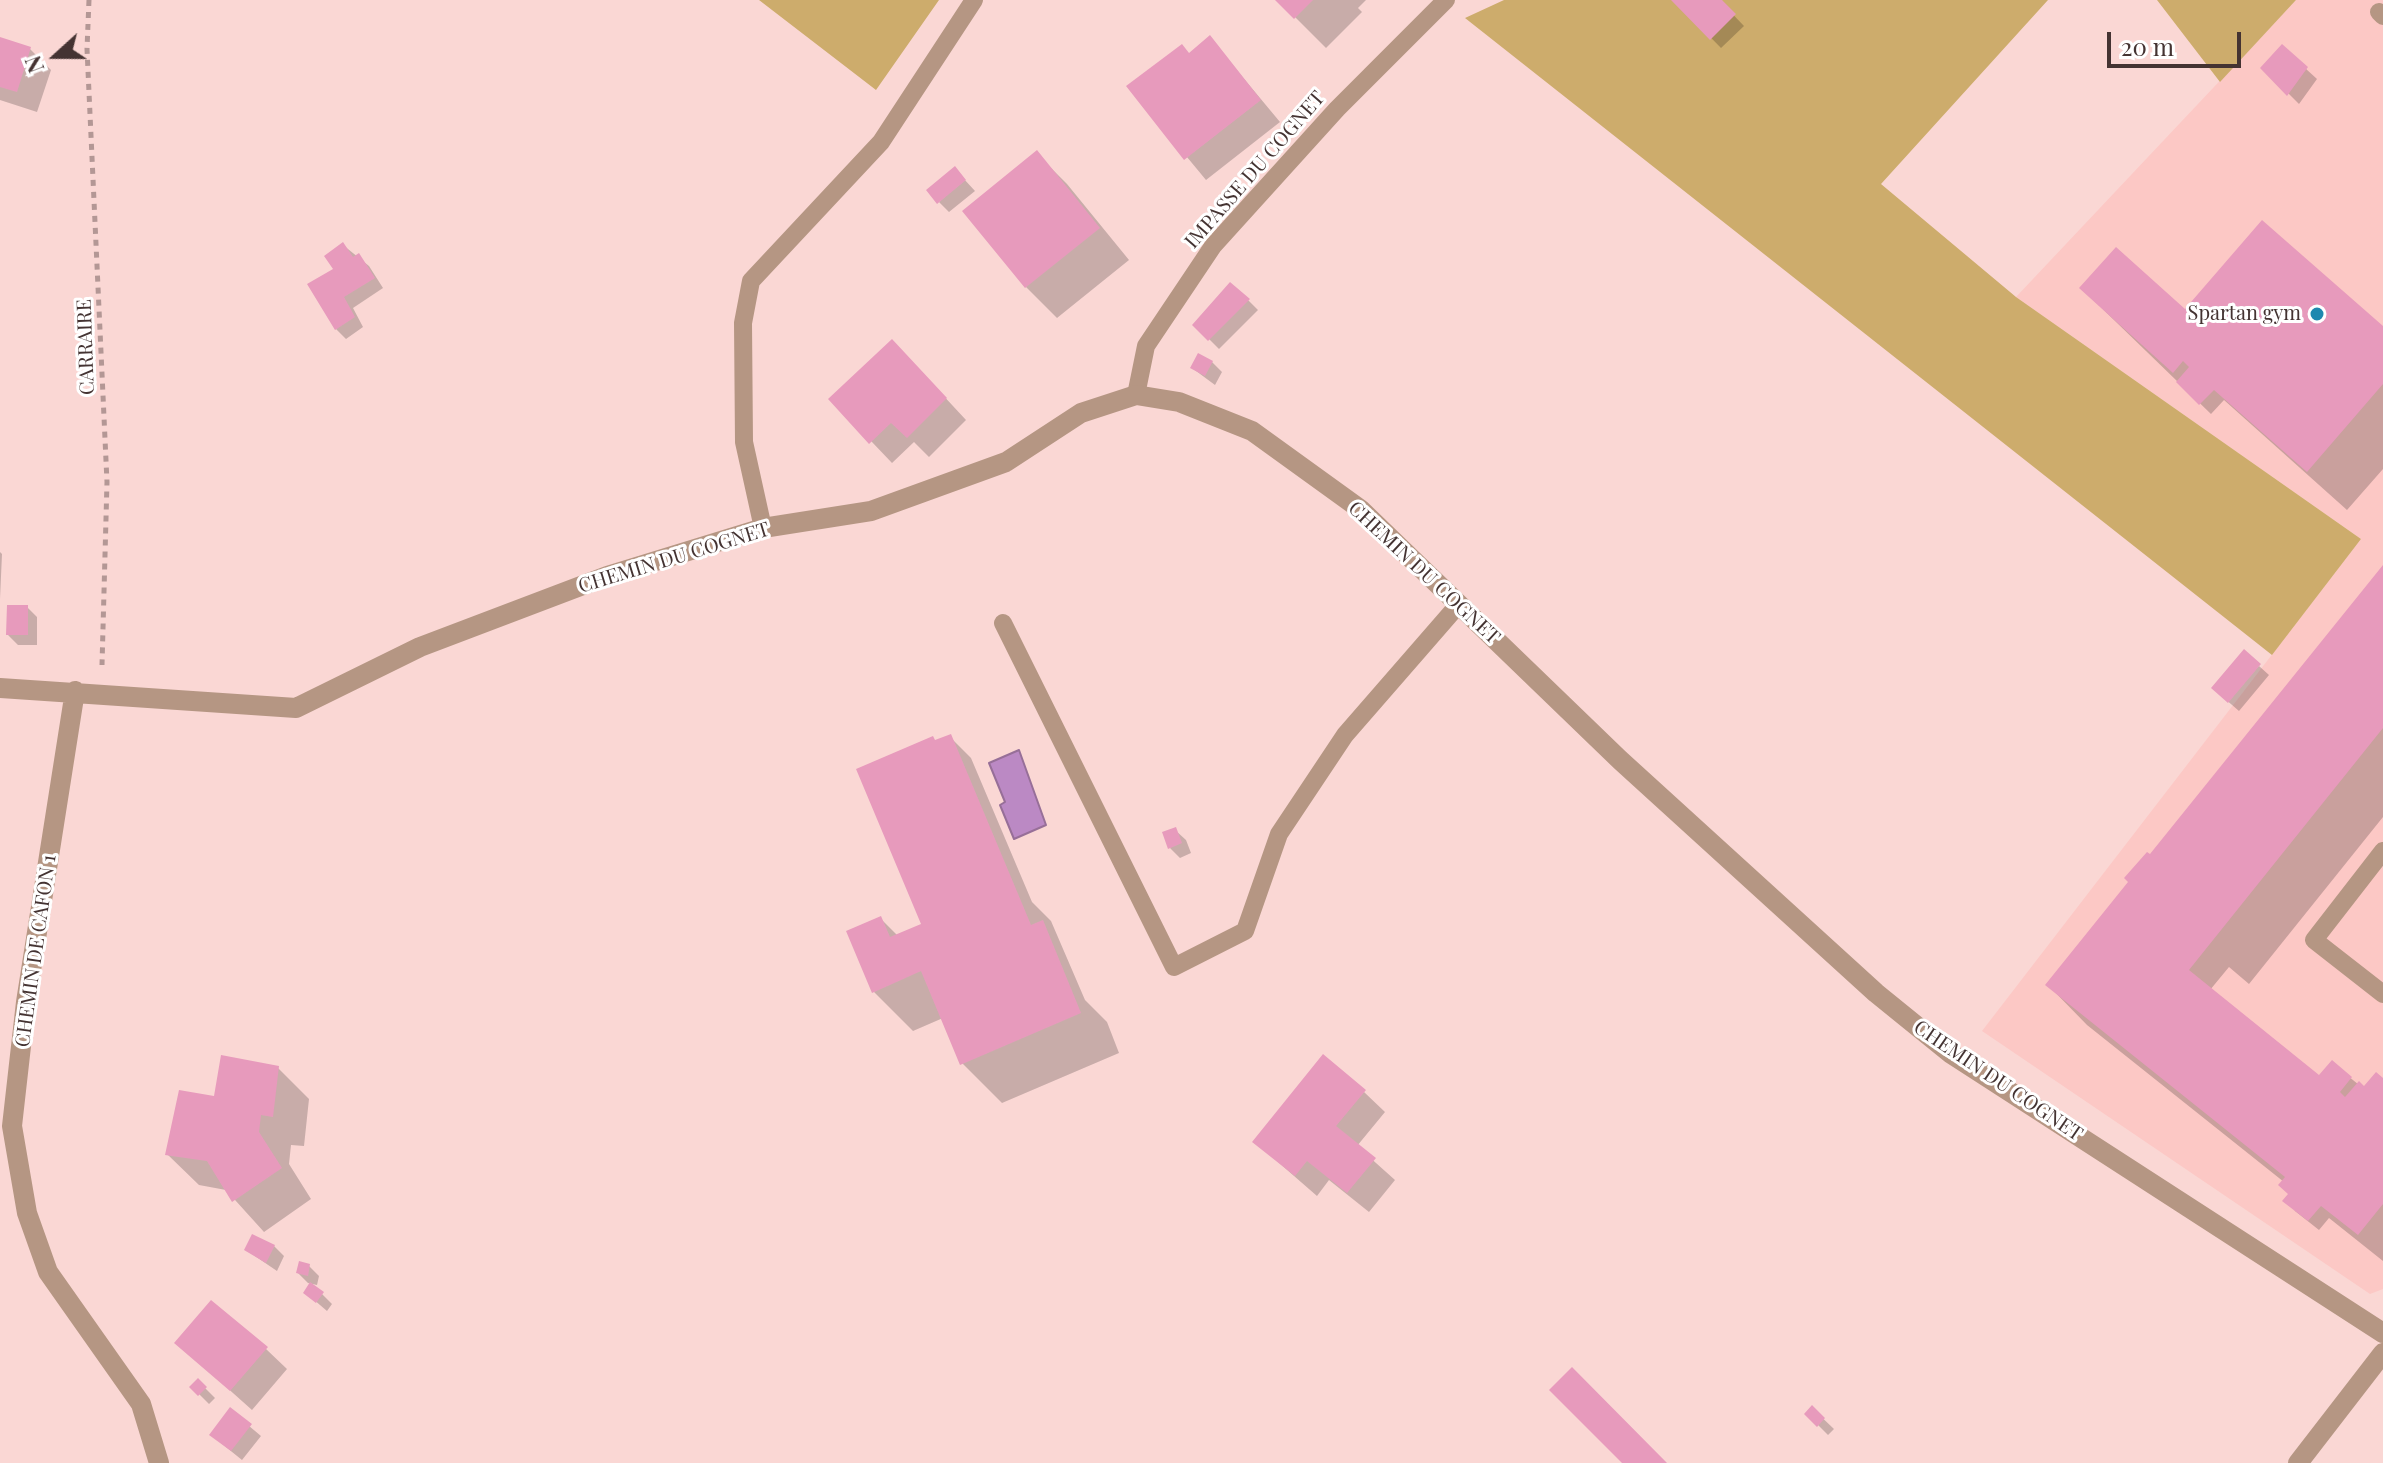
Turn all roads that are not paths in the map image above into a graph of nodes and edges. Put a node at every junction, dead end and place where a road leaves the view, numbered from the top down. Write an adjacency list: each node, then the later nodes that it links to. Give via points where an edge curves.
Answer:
1 (974, 0): 4 (lane, via 881,142 751,281 743,323 744,442)
2 (1446, 0): 3 (lane, IMPASSE DU COGNET, via 1337,109 1213,246 1146,346)
3 (1136, 395): 4 (street, CHEMIN DU COGNET, via 1081,413 1006,462 871,511); 5 (street, CHEMIN DU COGNET, via 1179,402 1252,431 1360,509)
4 (763, 528): 8 (street, CHEMIN DU COGNET, via 607,576 420,647 296,708)
5 (1459, 604): 6 (lane, via 1345,735 1279,834 1245,931 1174,967); 11 (street, CHEMIN DU COGNET, via 1620,760 1876,993 1950,1053)
6 (1003, 623)
7 (0, 688): 8 (street, CHEMIN DU COGNET)
8 (75, 691): 13 (street, CHEMIN DE CAFON 1, via 12,1126 27,1213 48,1272 141,1404)
9 (2382, 853): 10 (lane, via 2314,940)
10 (2383, 994)
11 (2383, 1333)
12 (2383, 1353): 14 (street)
13 (159, 1463)
14 (2298, 1463)

